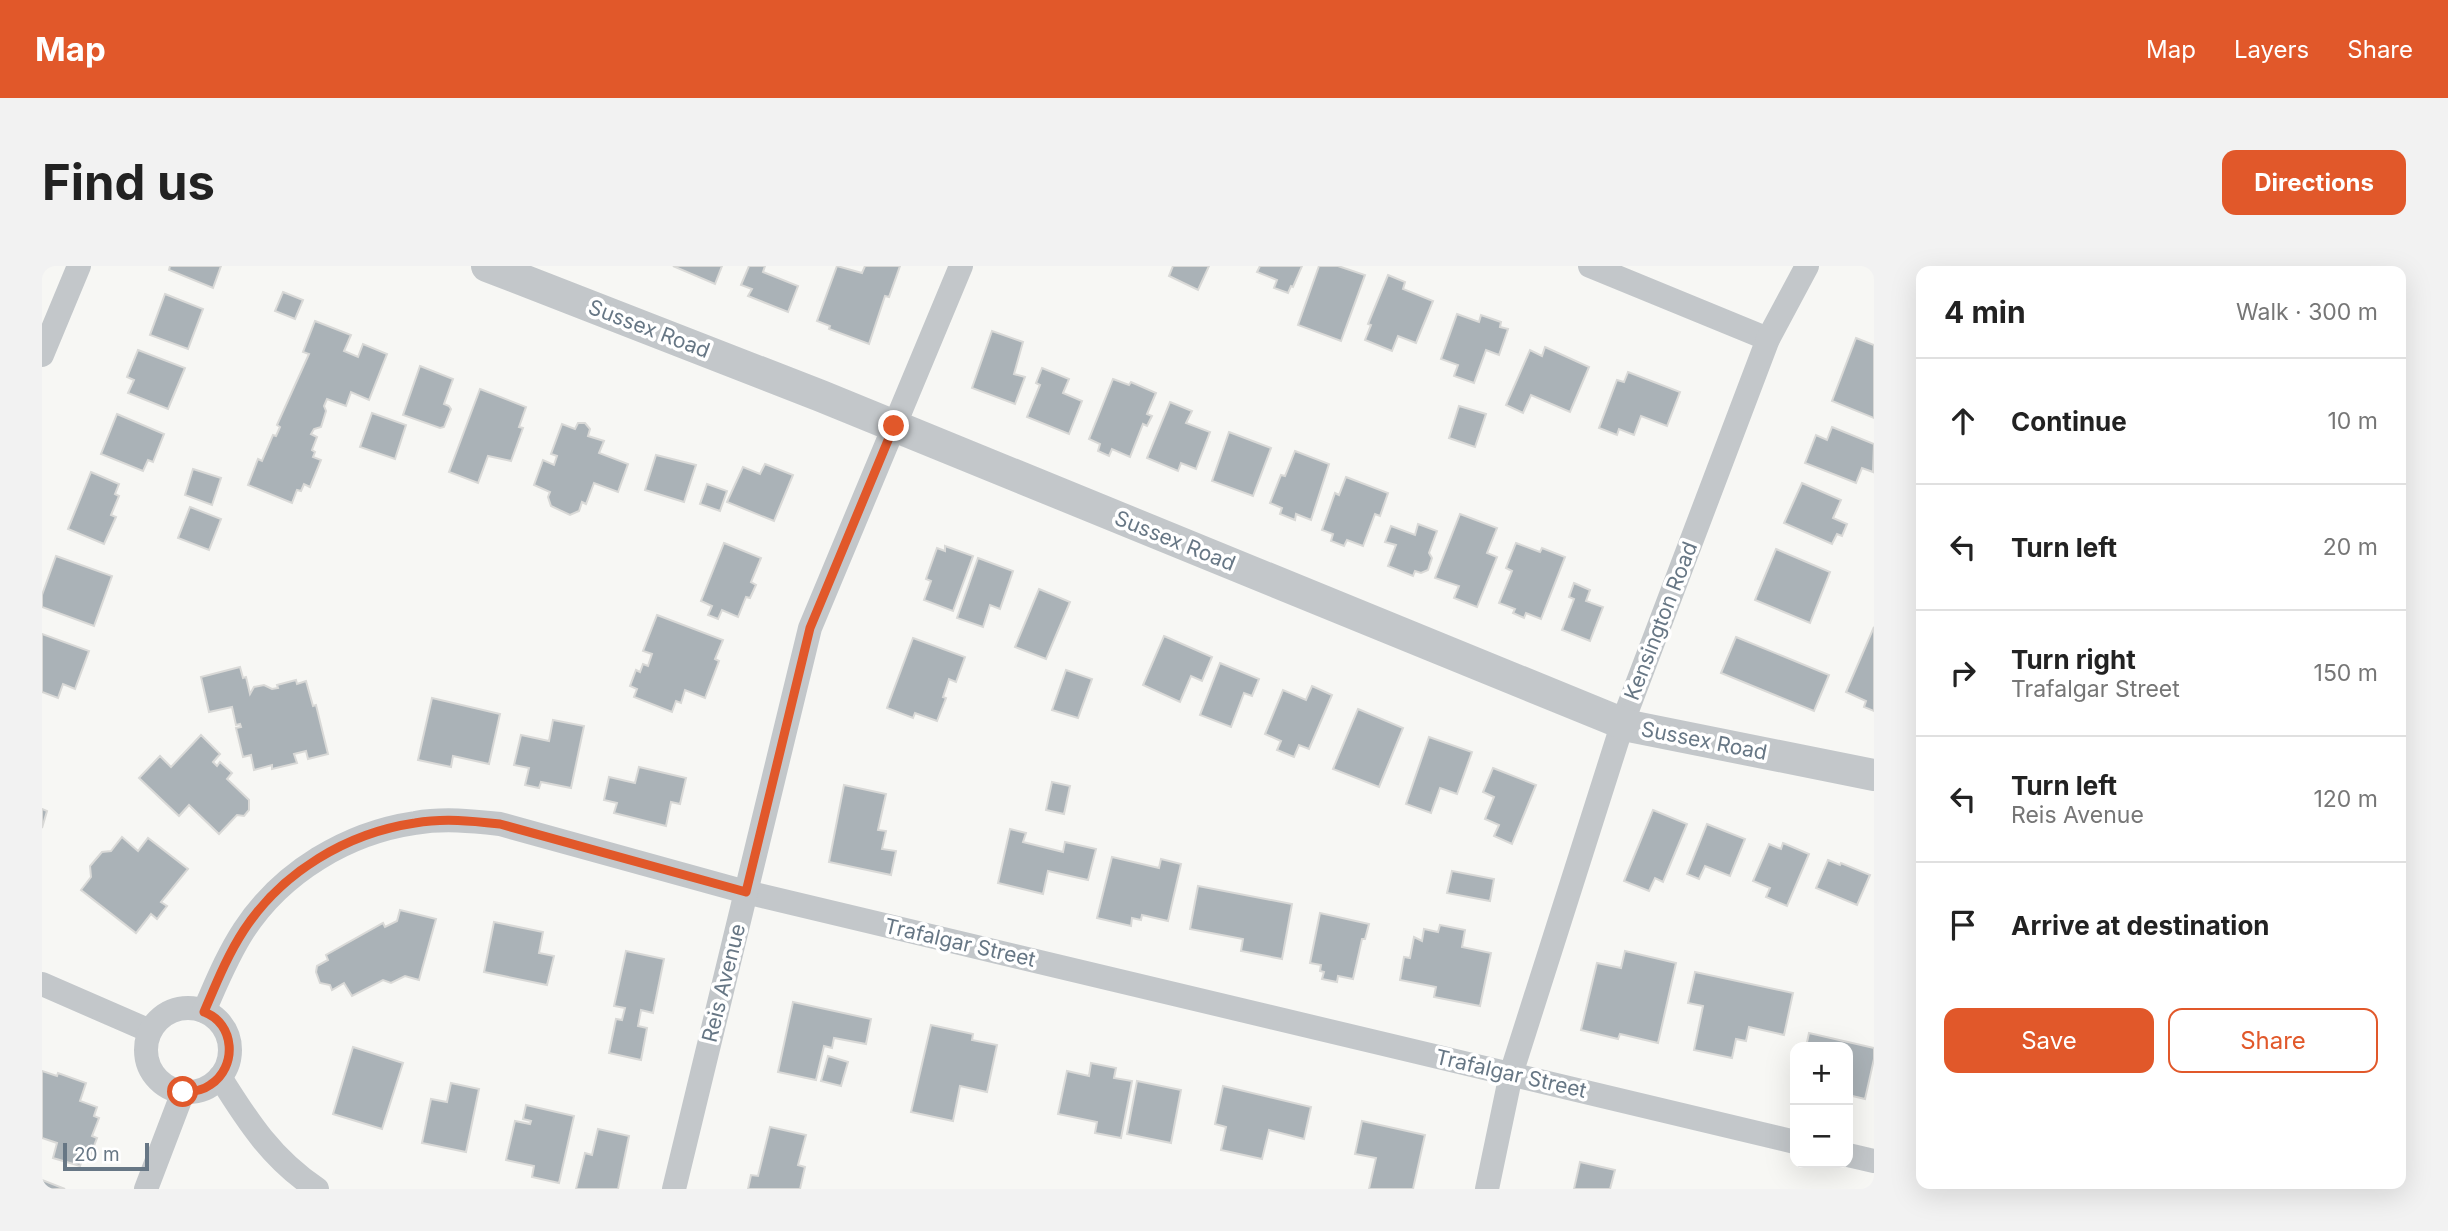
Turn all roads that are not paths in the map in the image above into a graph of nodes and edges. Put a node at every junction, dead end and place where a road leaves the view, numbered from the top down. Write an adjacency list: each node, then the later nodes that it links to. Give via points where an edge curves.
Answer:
1 (79, 266): 7 (street)
2 (487, 266): 8 (street, Sussex Road)
3 (961, 266): 8 (street, Reis Avenue)
4 (1590, 266): 6 (street)
5 (1807, 266): 6 (street, Kensington Road)
6 (1768, 339): 9 (street, Kensington Road)
7 (42, 355)
8 (894, 426): 9 (street, Sussex Road); 11 (street, Reis Avenue, via 810,628)
9 (1622, 723): 10 (street, Sussex Road); 15 (street, Kensington Road)
10 (1874, 775)
11 (746, 892): 13 (street, Trafalgar Street, via 500,824 416,822 373,832 332,850 269,898 224,964); 15 (street, Trafalgar Street); 23 (street, Reis Avenue)
12 (42, 984): 14 (street)
13 (204, 1012): 14 (street, via 183,1008 170,1012); 16 (street, via 221,1024 228,1036 229,1058)
14 (150, 1031): 17 (street, via 146,1057 151,1070 159,1081)
15 (1511, 1074): 18 (street, Trafalgar Street); 24 (street, Kensington Road)
16 (220, 1077): 17 (street, via 197,1091); 22 (street, via 267,1148)
17 (183, 1092): 21 (street)
18 (1790, 1141)
19 (1853, 1156): 20 (street)
20 (1874, 1161)
21 (146, 1189)
22 (317, 1189)
23 (674, 1189)
24 (1487, 1189)

